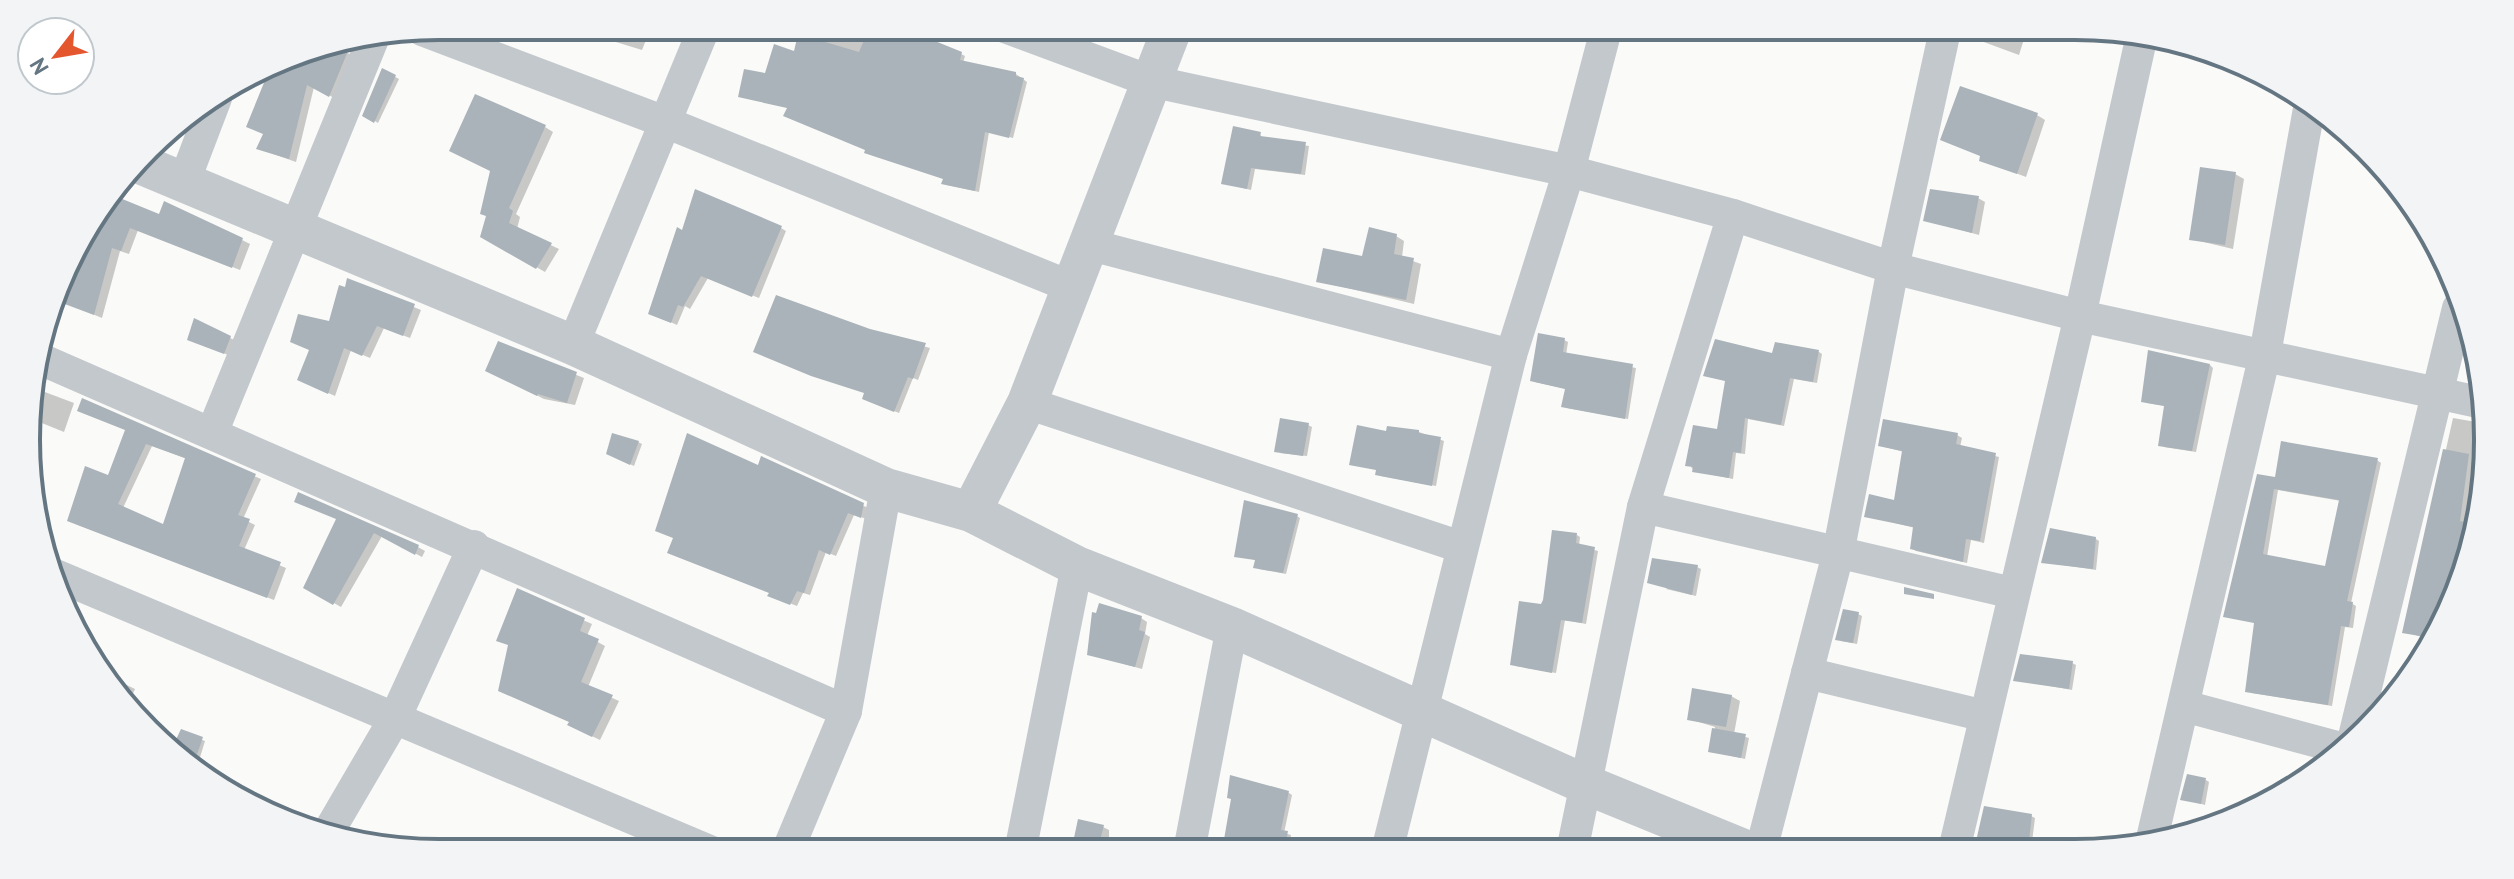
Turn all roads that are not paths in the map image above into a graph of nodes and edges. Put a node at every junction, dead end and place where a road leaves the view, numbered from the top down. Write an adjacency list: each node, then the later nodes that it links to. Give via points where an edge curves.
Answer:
1 (448, 40): 12 (street)
2 (699, 40): 12 (street)
3 (1040, 40): 9 (street)
4 (1167, 40): 9 (street)
5 (1603, 40): 14 (street)
6 (1943, 40): 19 (street)
7 (370, 46): 17 (street)
8 (2140, 46): 21 (street)
9 (1150, 81): 14 (street); 18 (street)
10 (210, 112): 15 (street)
11 (2308, 116): 24 (street)
12 (665, 122): 20 (street); 23 (street)
13 (147, 167): 15 (street)
14 (1569, 171): 16 (street); 25 (street)
15 (184, 182): 17 (street)
16 (1733, 215): 19 (street); 32 (street)
17 (295, 229): 23 (street); 30 (street)
18 (1087, 244): 20 (street); 25 (street)
19 (1893, 268): 21 (street); 36 (street)
20 (1074, 288): 29 (street)
21 (2080, 316): 24 (street); 39 (street)
22 (2455, 319): 27 (street)
23 (573, 345): 31 (street)
24 (2265, 354): 27 (street); 42 (street)
25 (1511, 355): 35 (street)
26 (48, 362): 30 (street)
27 (2438, 391): 28 (street); 47 (street)
28 (2472, 400)
29 (1027, 403): 33 (street); 35 (street)
30 (212, 433): 34 (street)
31 (886, 488): 33 (street); 44 (street)
32 (1643, 507): 36 (street); 49 (street)
33 (971, 512): 37 (street)
34 (474, 546): 44 (street); 46 (street)
35 (1461, 547): 43 (street)
36 (1838, 554): 39 (street); 41 (street)
37 (1077, 566): 40 (street); 54 (street)
38 (65, 579): 46 (street)
39 (2013, 593): 45 (street)
40 (1232, 627): 43 (street); 55 (street)
41 (1807, 673): 45 (street); 59 (street)
42 (2184, 706): 48 (street); 51 (street)
43 (1420, 708): 49 (street); 56 (street)
44 (846, 711): 53 (street)
45 (1985, 716): 60 (street)
46 (395, 718): 50 (street); 52 (street)
47 (2358, 721)
48 (2331, 745)
49 (1587, 785): 57 (street); 58 (street)
50 (333, 824)
51 (2154, 831)
52 (681, 839)
53 (792, 839)
54 (1023, 839)
55 (1191, 839)
56 (1390, 839)
57 (1575, 839)
58 (1719, 839)
59 (1764, 839)
60 (1957, 839)

